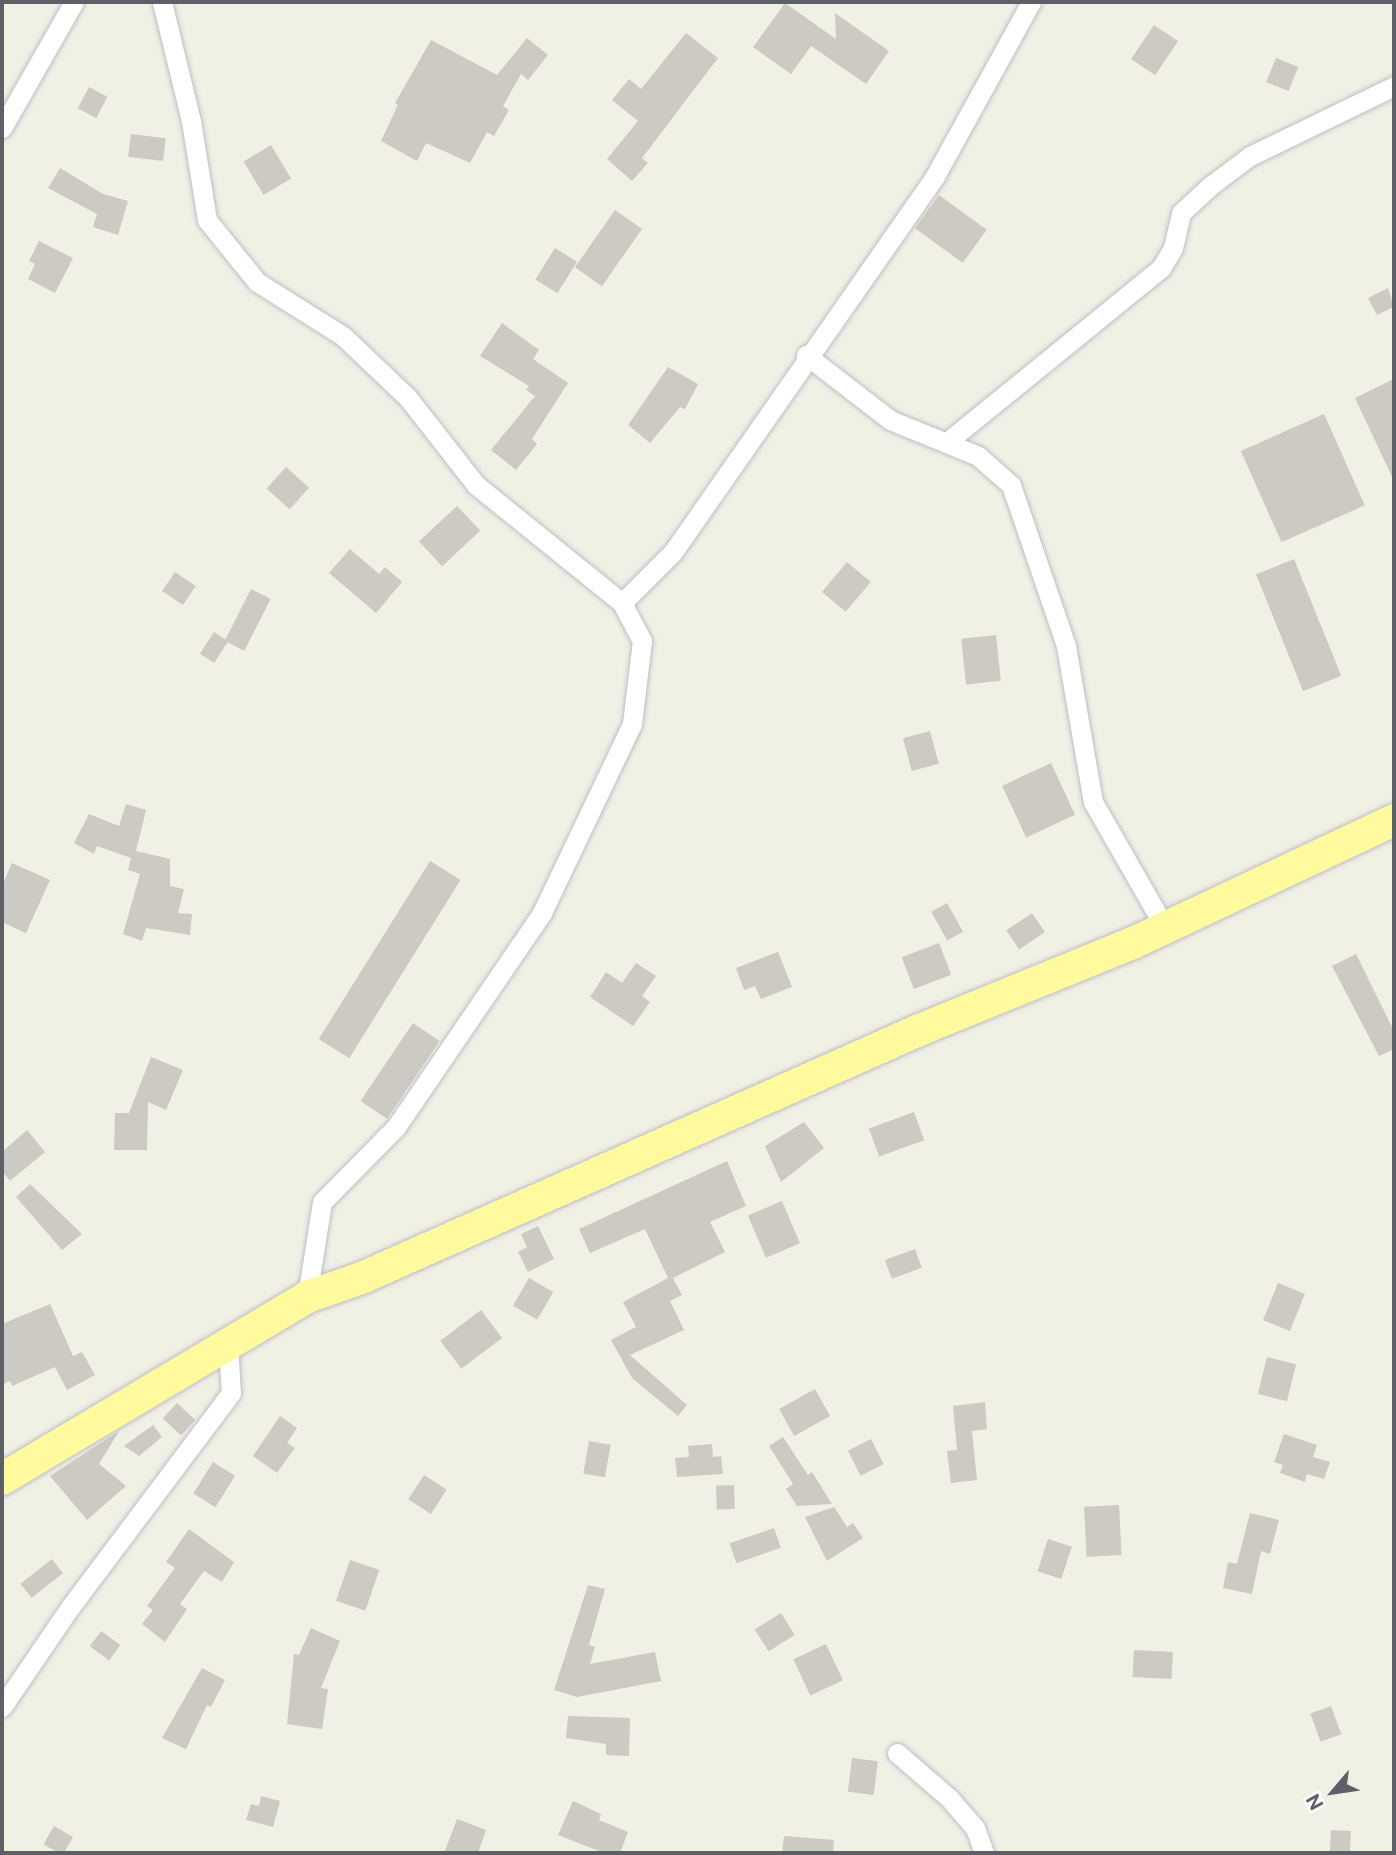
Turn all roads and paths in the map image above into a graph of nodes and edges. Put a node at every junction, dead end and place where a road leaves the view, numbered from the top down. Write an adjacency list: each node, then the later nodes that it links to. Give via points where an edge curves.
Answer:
1 (74, 2): 5 (street)
2 (162, 2): 8 (street, via 191,121 207,220 257,282 343,337 408,398 476,485)
3 (1031, 2): 6 (street, via 935,176)
4 (1394, 86): 7 (street, via 1341,116 1250,156 1210,186 1181,214 1173,248 1161,268)
5 (2, 128)
6 (806, 355): 7 (street, via 890,420); 8 (street, via 673,552)
7 (947, 442): 10 (street, via 978,456 1011,485 1066,646 1093,802)
8 (622, 603): 11 (street, via 642,641 632,724 542,913 396,1127 322,1202)
9 (1394, 820): 10 (highway)
10 (1164, 926): 11 (highway, via 364,1277)
11 (307, 1297): 12 (highway)
12 (229, 1345): 13 (highway); 14 (street, via 231,1393 71,1606)
13 (2, 1479)
14 (2, 1707)
15 (897, 1753): 16 (street, via 949,1798 975,1828)
16 (984, 1853)

